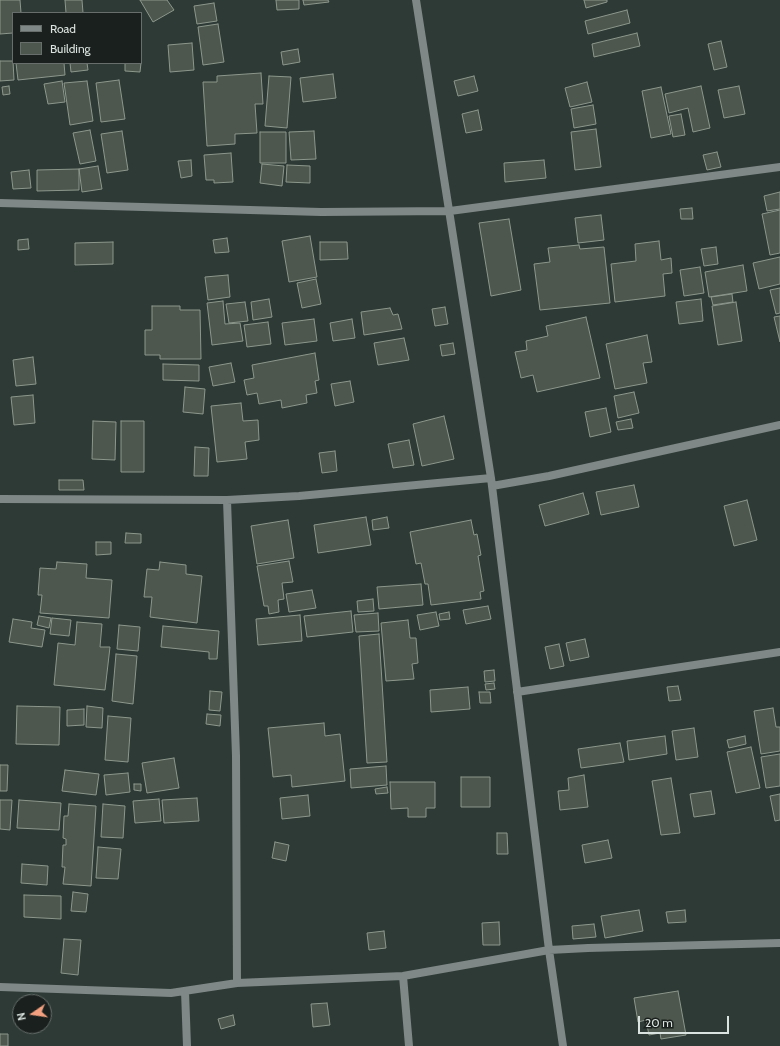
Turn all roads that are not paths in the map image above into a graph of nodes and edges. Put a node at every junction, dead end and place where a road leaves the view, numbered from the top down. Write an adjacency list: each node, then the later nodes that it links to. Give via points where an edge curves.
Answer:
1 (416, 0): 4 (street)
2 (780, 167): 4 (street)
3 (0, 203): 4 (street, via 321,212)
4 (450, 211): 6 (street)
5 (780, 425): 6 (street, via 550,476)
6 (491, 482): 8 (street); 10 (street)
7 (0, 500): 8 (street)
8 (227, 500): 14 (street, via 236,756)
9 (780, 652): 10 (street)
10 (517, 692): 12 (street)
11 (780, 943): 12 (street)
12 (549, 950): 13 (street); 19 (street)
13 (403, 976): 14 (street); 18 (street)
14 (237, 983): 16 (street)
15 (0, 987): 16 (street, via 171,993)
16 (185, 991): 17 (street)
17 (187, 1046)
18 (409, 1046)
19 (563, 1046)

